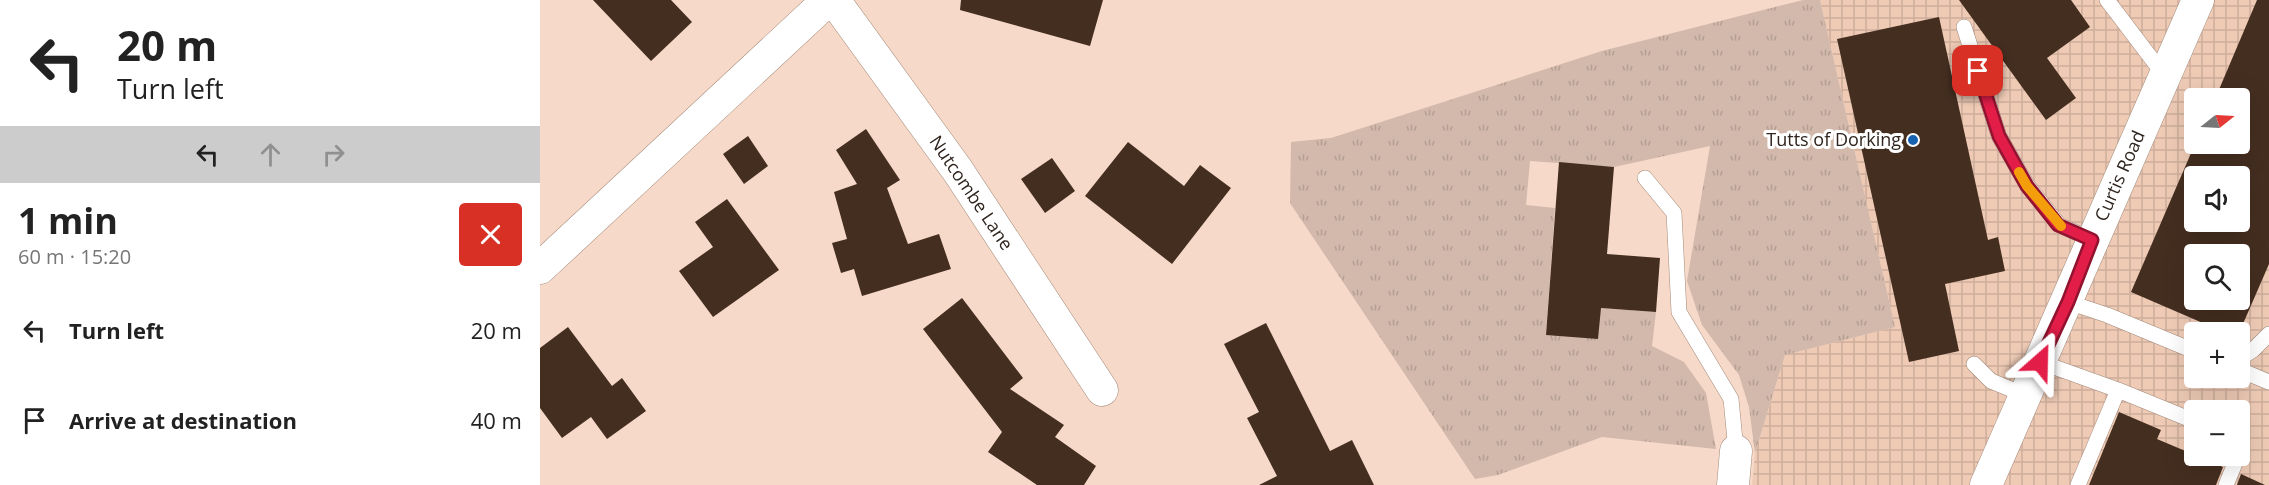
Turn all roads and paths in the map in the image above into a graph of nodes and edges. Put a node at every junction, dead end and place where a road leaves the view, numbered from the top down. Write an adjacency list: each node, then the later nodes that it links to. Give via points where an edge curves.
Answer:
1 (828, 0): 9 (street)
2 (834, 0): 18 (street, Nutcombe Lane, via 958,171)
3 (2107, 0): 6 (lane)
4 (2198, 0): 6 (street, Curtis Road)
5 (1964, 27): 8 (lane, via 1999,136 2027,186 2058,225)
6 (2164, 75): 8 (street, Curtis Road)
7 (1645, 178): 22 (lane, via 1674,213 1679,312 1731,399)
8 (2092, 240): 10 (street, Curtis Road)
9 (540, 268)
10 (2068, 302): 12 (lane); 14 (street, Curtis Road)
11 (2269, 334): 13 (lane)
12 (2184, 347)
13 (2250, 352)
14 (2040, 362): 19 (lane); 20 (street, Curtis Road)
15 (1974, 364): 20 (lane, via 1991,381)
16 (2250, 374): 17 (lane)
17 (2269, 382)
18 (1102, 390)
19 (2118, 390): 21 (lane); 26 (lane)
20 (2025, 395): 25 (street, Curtis Road)
21 (2184, 417)
22 (1736, 451): 24 (street)
23 (2234, 466): 27 (lane)
24 (1733, 485)
25 (1986, 485)
26 (2078, 485)
27 (2226, 485)

